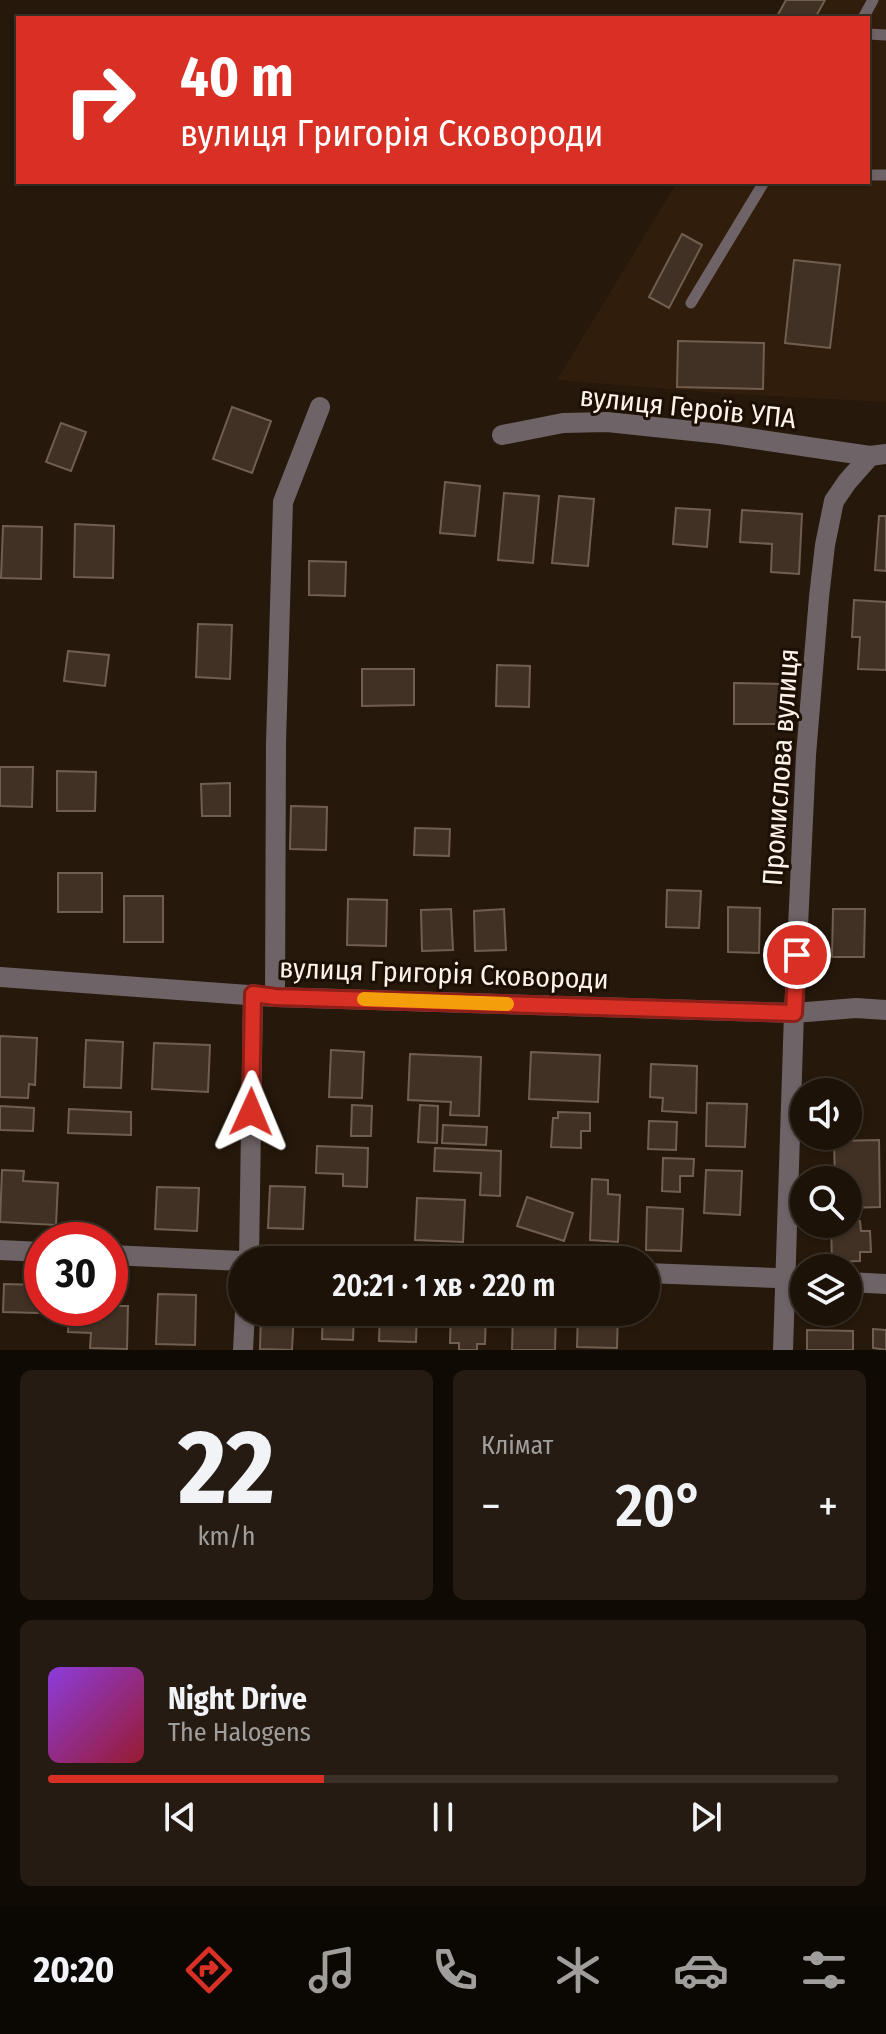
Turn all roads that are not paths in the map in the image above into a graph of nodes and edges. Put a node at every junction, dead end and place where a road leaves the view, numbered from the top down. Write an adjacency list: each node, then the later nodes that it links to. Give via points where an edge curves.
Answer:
1 (763, 184): 2 (lane)
2 (691, 303)
3 (320, 407): 8 (street, via 283,502)
4 (502, 435): 5 (street, вулиця Героїв УПА, via 563,423 607,422)
5 (878, 455): 10 (street, Промислова вулиця, via 834,501 825,545 806,755)
6 (0, 977): 7 (street, вулиця Григорія Сковороди)
7 (253, 994): 8 (street, вулиця Григорія Сковороди); 11 (street)
8 (275, 997): 10 (street, вулиця Григорія Сковороди)
9 (886, 1010): 10 (street, вулиця Григорія Сковороди)
10 (794, 1013): 14 (street, Промислова вулиця)
11 (249, 1246)
12 (0, 1250): 13 (street)
13 (24, 1251)
14 (795, 1254)
15 (128, 1256): 16 (street)
16 (228, 1260)
17 (660, 1273): 18 (street)
18 (790, 1278)
19 (862, 1283): 20 (street)
20 (886, 1284)
21 (790, 1308): 24 (street, Промислова вулиця)
22 (244, 1326): 23 (street)
23 (243, 1350)
24 (783, 1350)

